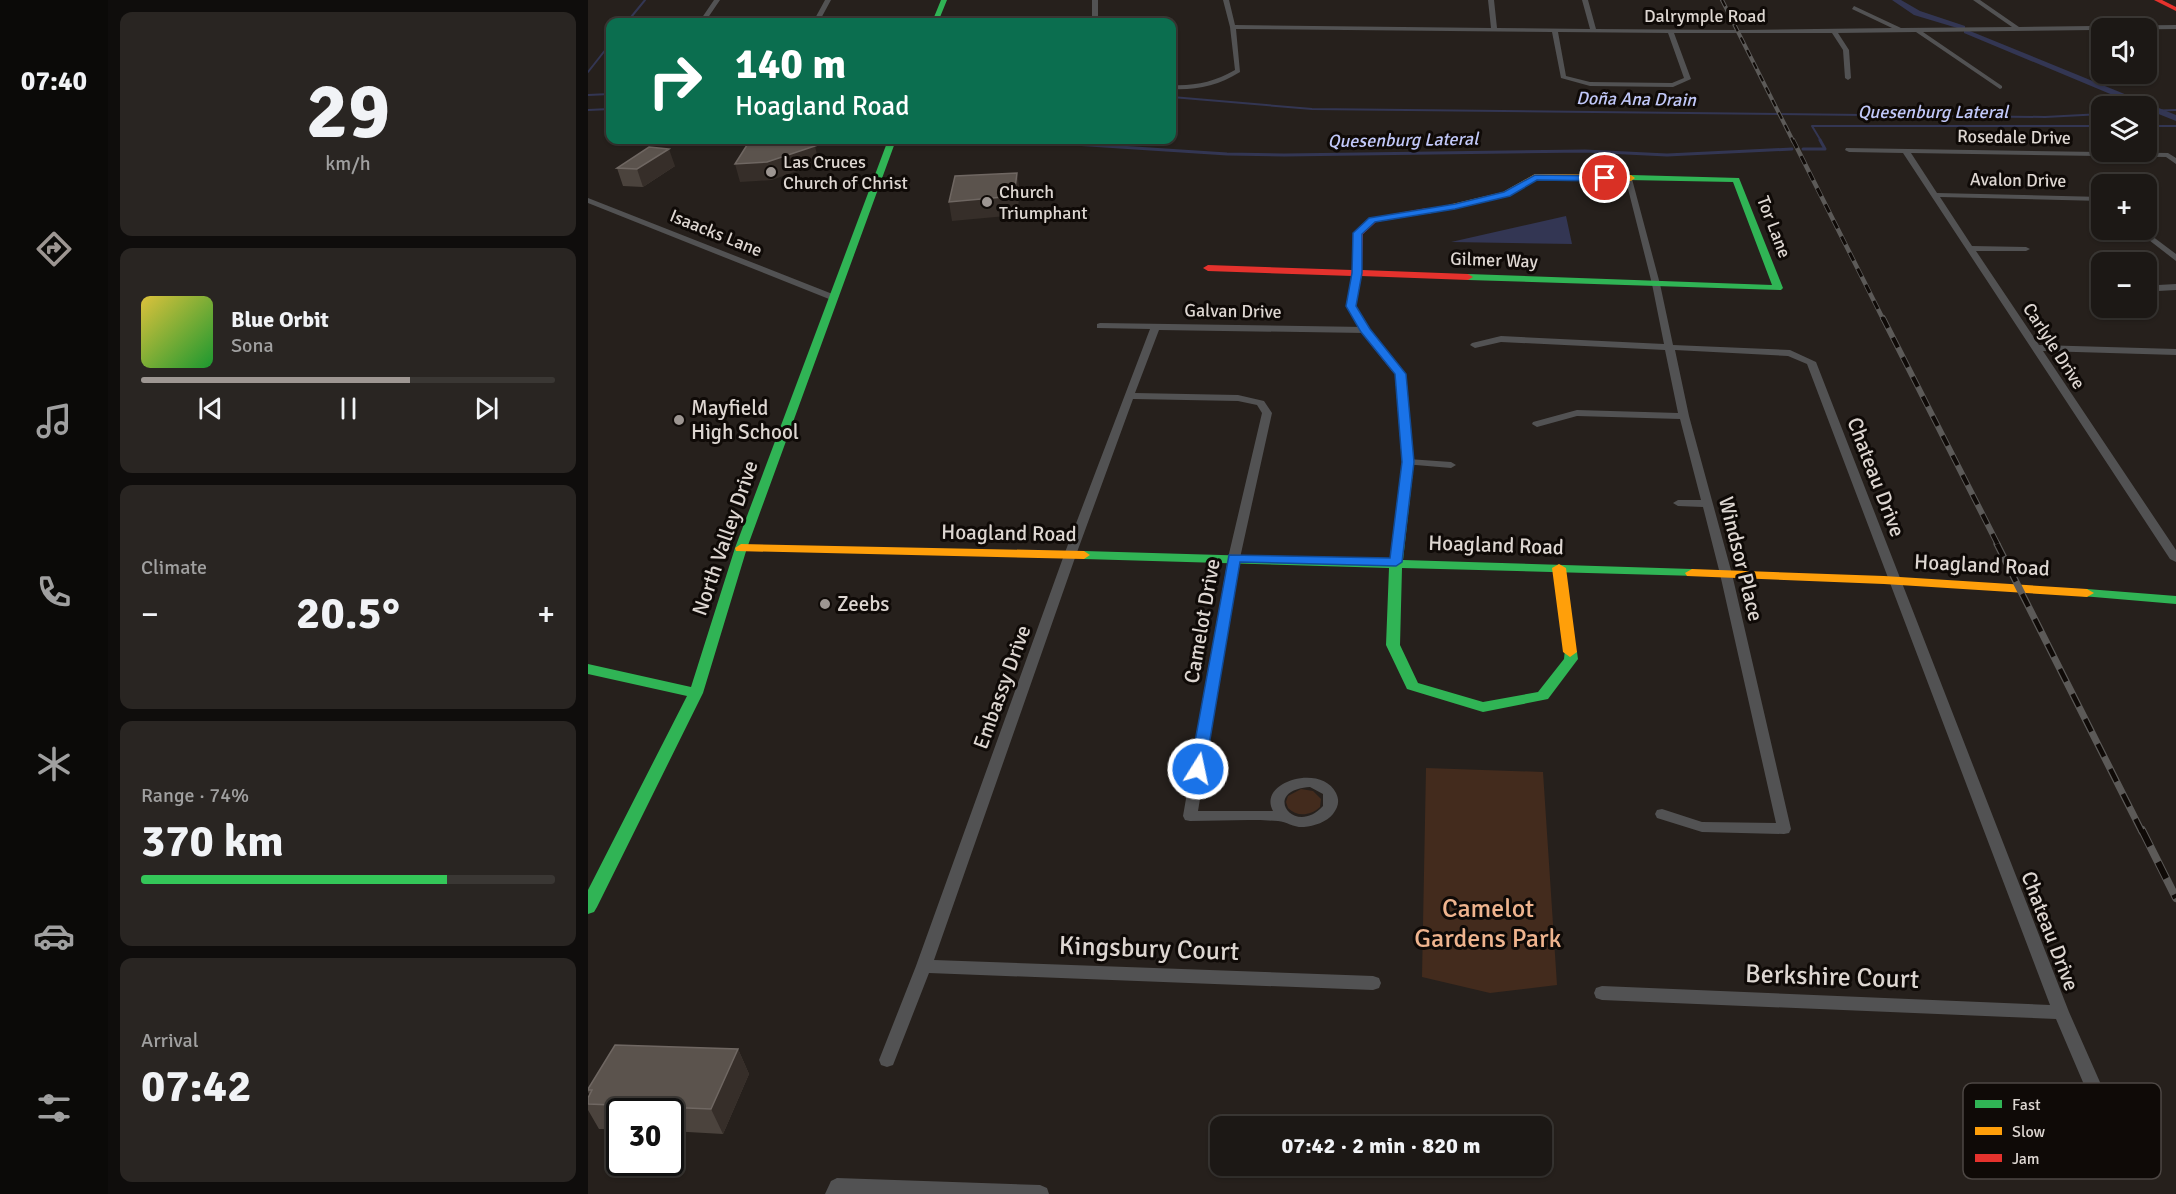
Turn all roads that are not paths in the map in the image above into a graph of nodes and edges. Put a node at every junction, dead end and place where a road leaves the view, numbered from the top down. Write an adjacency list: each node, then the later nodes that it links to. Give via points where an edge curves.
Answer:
1 (717, 0): 12 (street)
2 (828, 0): 13 (street)
3 (944, 0): 14 (street)
4 (1095, 0): 15 (street)
5 (1226, 0): 16 (street)
6 (1491, 0): 19 (street)
7 (1585, 0): 21 (street)
8 (1976, 0): 18 (street)
9 (2157, 0): 11 (street)
10 (1854, 8): 22 (street)
11 (2176, 9)
12 (705, 18)
13 (818, 18)
14 (937, 18)
15 (1095, 18)
16 (1233, 27): 19 (street, Dalrymple Road); 27 (street, via 1238,71 1222,82)
17 (2176, 27): 18 (street, Dalrymple Road)
18 (2017, 28): 23 (street, Dalrymple Road)
19 (1494, 29): 20 (street, Dalrymple Road)
20 (1555, 30): 21 (street, Dalrymple Road); 24 (street, via 1563,77 1590,84 1673,85 1688,79)
21 (1593, 30): 24 (street, Dalrymple Road)
22 (1899, 30): 23 (street, Dalrymple Road); 25 (street, Dalrymple Road)
23 (1917, 30): 28 (street)
24 (1670, 31): 25 (street, Dalrymple Road)
25 (1834, 31): 26 (street, via 1846,50)
26 (1848, 78)
27 (1176, 87)
28 (2000, 87)
29 (890, 144): 47 (street, North Valley Drive)
30 (1849, 150): 31 (street, Rosedale Drive)
31 (1905, 150): 32 (street, Rosedale Drive, via 2168,155); 34 (street, Carlyle Drive)
32 (2176, 162)
33 (1628, 179): 42 (street, via 1535,177 1506,194 1372,220 1358,233); 43 (street, Windsor Place); 45 (street, Tor Lane, via 1737,180)
34 (1935, 195): 35 (street, Avalon Drive); 38 (street, Carlyle Drive)
35 (2091, 199)
36 (588, 200): 47 (street, Isaacks Lane)
37 (2153, 240): 40 (street)
38 (1972, 248): 39 (street); 53 (street, Carlyle Drive)
39 (2026, 249)
40 (2176, 258)
41 (1208, 268): 42 (street, Gilmer Way)
42 (1357, 273): 43 (street, Gilmer Way); 50 (street, via 1351,306)
43 (1656, 284): 45 (street, Gilmer Way); 52 (street, Windsor Place)
44 (2176, 287): 46 (street)
45 (1778, 288)
46 (2158, 288)
47 (832, 297): 62 (street, North Valley Drive)
48 (1100, 326): 49 (street, Galvan Drive)
49 (1155, 327): 50 (street, Galvan Drive); 55 (street, Embassy Drive)
50 (1365, 330): 58 (street, via 1400,374)
51 (1475, 345): 52 (street, Chateau Drive, via 1501,339)
52 (1668, 347): 56 (street, Windsor Place); 69 (street, Chateau Drive, via 1790,353 1811,362)
53 (2035, 348): 54 (street); 65 (street, Carlyle Drive)
54 (2176, 352)
55 (1130, 396): 63 (street, Embassy Drive); 64 (street, Camelot Drive, via 1238,398 1260,403 1267,413)
56 (1684, 417): 57 (street, via 1577,413); 61 (street, Windsor Place)
57 (1537, 424)
58 (1408, 462): 59 (street); 66 (street)
59 (1451, 465)
60 (1678, 503): 61 (street)
61 (1707, 504): 68 (street, Windsor Place)
62 (741, 548): 63 (street, Hoagland Road); 72 (street, North Valley Drive)
63 (1070, 555): 64 (street, Hoagland Road); 76 (street, Embassy Drive)
64 (1234, 558): 66 (street, Hoagland Road); 74 (street, Camelot Drive, via 1190,816)
65 (2176, 559)
66 (1396, 562): 67 (street, Hoagland Road); 67 (street, via 1393,645 1412,686 1483,707 1543,696 1571,659)
67 (1559, 568): 68 (street, Hoagland Road)
68 (1726, 574): 69 (street, Hoagland Road); 73 (street, Windsor Place, via 1784,829 1702,827)
69 (1895, 581): 70 (street, Hoagland Road); 79 (street, Chateau Drive)
70 (2176, 600)
71 (588, 669): 72 (street)
72 (696, 693): 75 (street, North Valley Drive)
73 (1662, 814)
74 (1283, 816)
75 (588, 907)
76 (924, 966): 77 (street, Kingsbury Court); 80 (street, Embassy Drive)
77 (1373, 983)
78 (1602, 993): 79 (street, Berkshire Court)
79 (2061, 1012): 81 (street, Chateau Drive)
80 (887, 1060)
81 (2091, 1083)
82 (834, 1194): 83 (street, via 837,1187)
83 (1040, 1194)

